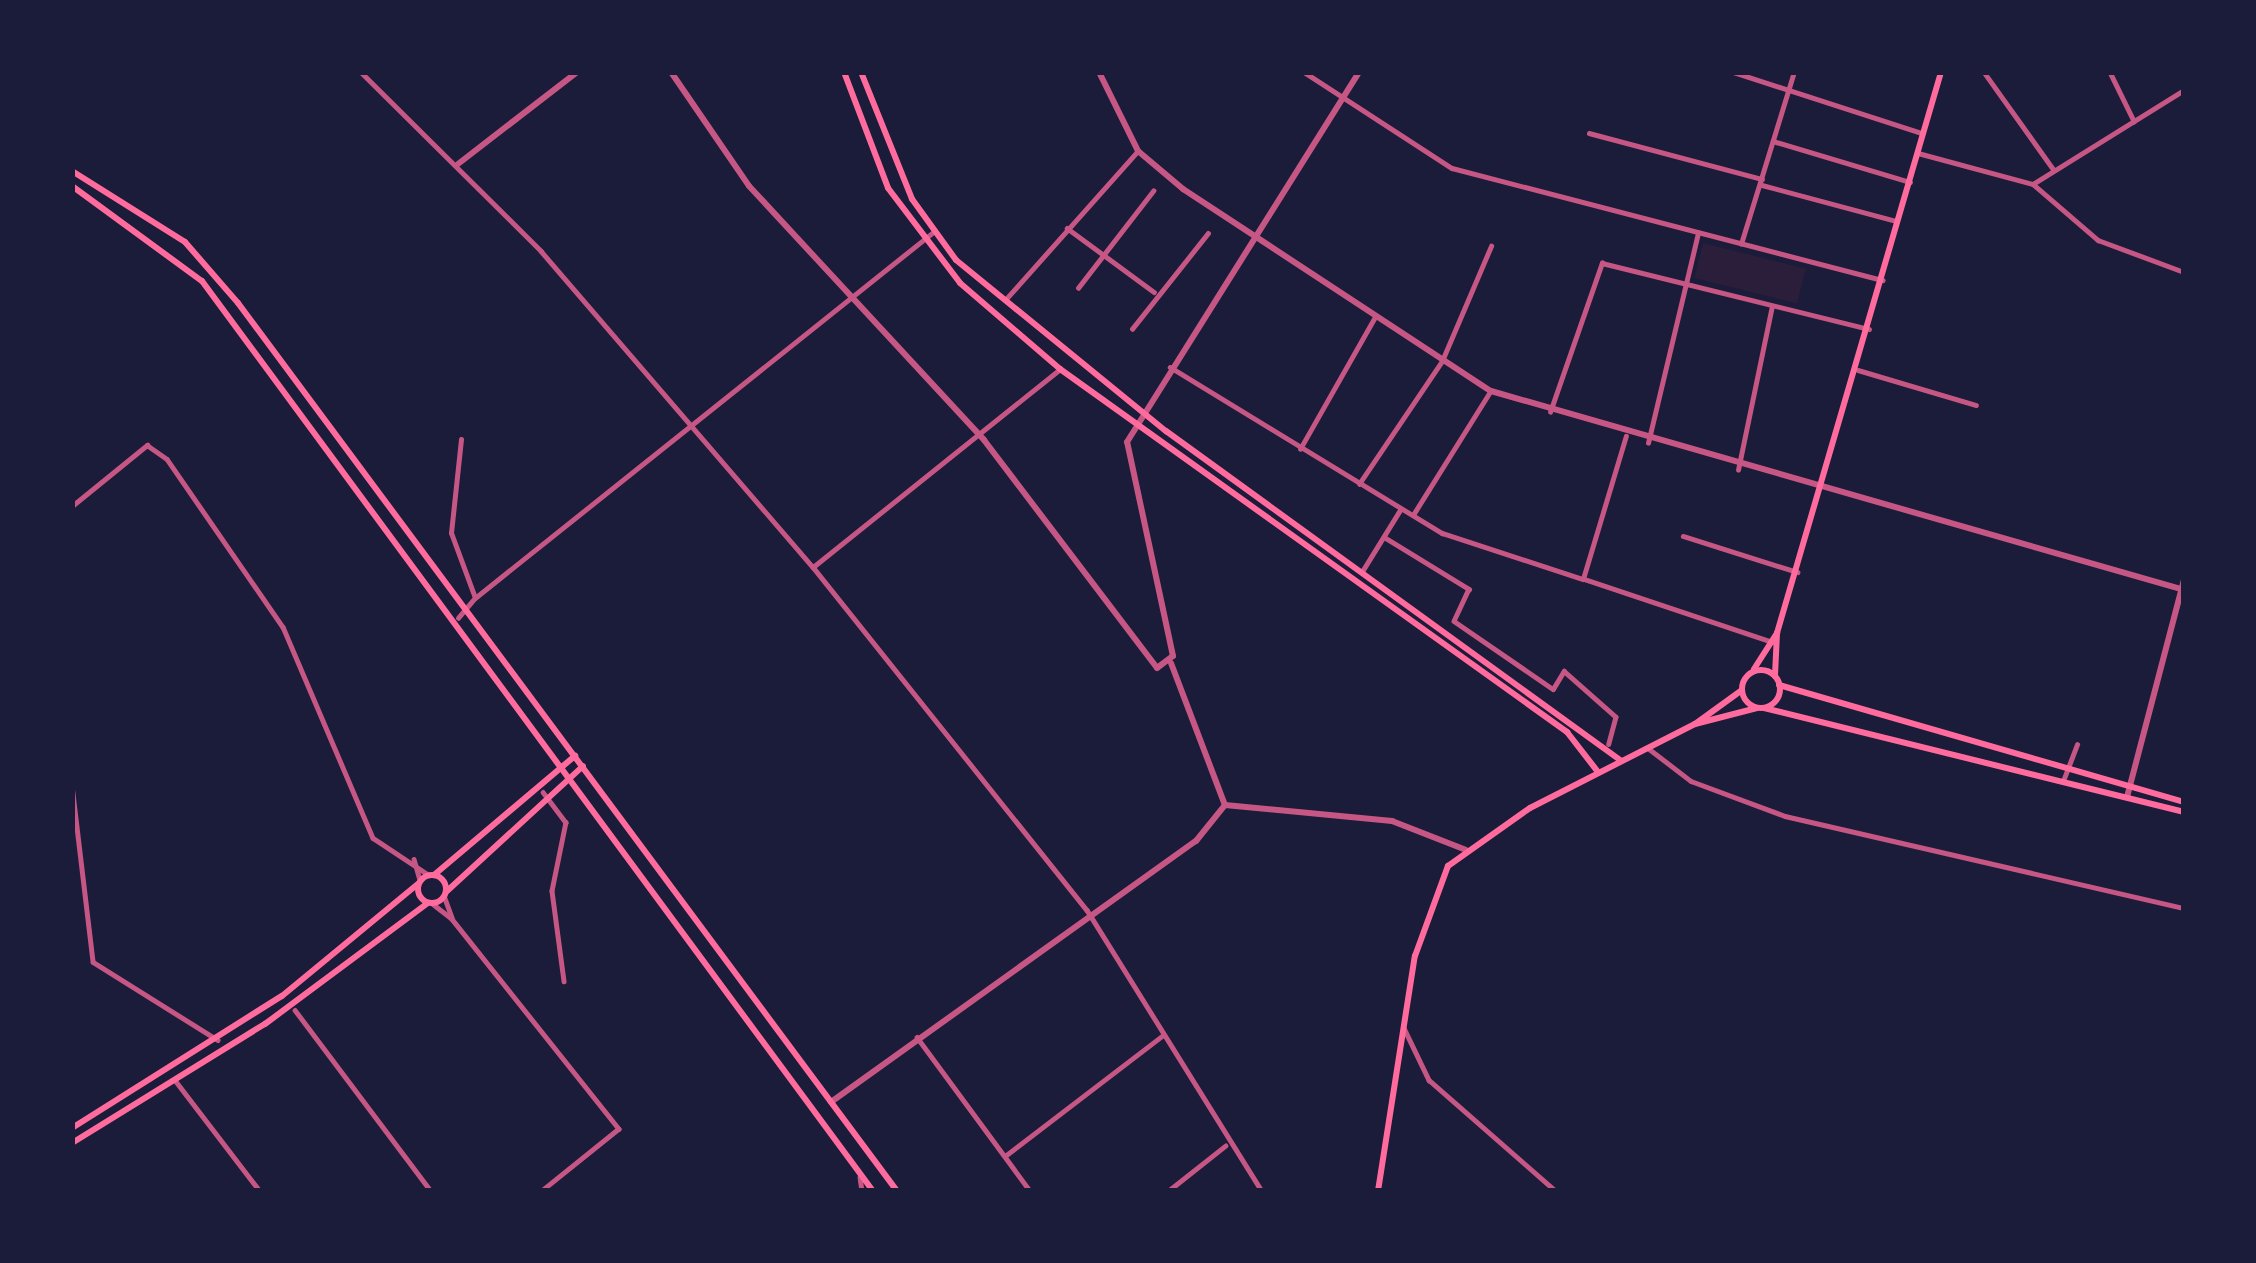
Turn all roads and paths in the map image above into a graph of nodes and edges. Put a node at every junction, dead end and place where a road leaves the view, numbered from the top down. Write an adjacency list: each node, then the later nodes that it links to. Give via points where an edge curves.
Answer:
1 (361, 72): 23 (street)
2 (577, 72): 23 (street)
3 (671, 72): 46 (street, via 749,185)
4 (844, 72): 37 (main road)
5 (860, 72): 33 (main road)
6 (1100, 72): 21 (street)
7 (1304, 72): 16 (street)
8 (1359, 72): 16 (street)
9 (1733, 72): 14 (street)
10 (1794, 72): 14 (street)
11 (1941, 72): 18 (main road)
12 (1984, 72): 25 (street)
13 (2110, 72): 17 (street)
14 (1789, 90): 18 (street); 20 (street)
15 (2184, 90): 17 (street)
16 (1344, 98): 35 (street, via 1452,168); 36 (street)
17 (2134, 122): 25 (street)
18 (1924, 133): 22 (main road)
19 (1589, 134): 26 (street)
20 (1773, 141): 26 (street); 27 (street)
21 (1138, 152): 32 (street); 36 (street)
22 (1918, 153): 27 (main road); 28 (street)
23 (458, 164): 60 (street)
24 (72, 171): 82 (main road, via 185,242)
25 (2055, 172): 28 (street)
26 (1761, 182): 31 (street); 38 (street)
27 (1910, 182): 31 (main road)
28 (2033, 184): 41 (street, via 2098,241)
29 (72, 186): 83 (main road, via 202,281)
30 (1154, 191): 40 (street)
31 (1895, 221): 43 (main road)
32 (1067, 227): 40 (street); 47 (street)
33 (932, 232): 37 (street); 47 (main road)
34 (1208, 232): 45 (street)
35 (1698, 233): 38 (street); 42 (street)
36 (1252, 236): 49 (street); 53 (street)
37 (921, 241): 46 (street); 54 (main road)
38 (1741, 244): 43 (street)
39 (1491, 245): 52 (street)
40 (1100, 254): 44 (street); 45 (street)
41 (2184, 272)
42 (1687, 278): 48 (street); 59 (street, via 1598,266); 65 (street)
43 (1882, 280): 51 (main road)
44 (1078, 287)
45 (1155, 292): 50 (street)
46 (846, 293): 60 (street); 62 (street)
47 (1004, 302): 58 (main road)
48 (1772, 306): 51 (street); 67 (street)
49 (1373, 320): 52 (street); 66 (street)
50 (1132, 328)
51 (1869, 329): 55 (main road)
52 (1442, 361): 56 (street); 68 (street)
53 (1169, 367): 58 (street); 66 (street)
54 (1060, 369): 61 (main road); 62 (street)
55 (1858, 370): 57 (street); 69 (main road)
56 (1491, 391): 59 (street); 72 (street)
57 (1976, 405)
58 (1140, 409): 61 (street); 76 (main road)
59 (1550, 412): 63 (street)
60 (693, 421): 75 (street); 81 (street)
61 (1134, 422): 86 (street, via 1125,463); 100 (main road, via 1552,720)
62 (979, 435): 75 (street); 86 (street, via 1150,664)
63 (1626, 436): 65 (street); 78 (street)
64 (461, 440): 81 (street, via 451,533)
65 (1648, 443): 67 (street)
66 (1300, 449): 68 (street)
67 (1738, 470): 69 (street)
68 (1359, 484): 71 (street)
69 (1821, 493): 77 (main road); 80 (street)
70 (72, 506): 111 (street, via 146,445 167,459 283,626 373,838 414,859)
71 (1400, 510): 72 (street); 74 (street)
72 (1413, 515): 78 (street, via 1474,548)
73 (1683, 536): 77 (street)
74 (1384, 537): 76 (street); 93 (street, via 1468,589 1454,621 1553,689 1564,670 1616,717)
75 (813, 567): 115 (street)
76 (1363, 571): 93 (main road)
77 (1798, 572): 84 (main road)
78 (1583, 578): 85 (street)
79 (2184, 579): 80 (street)
80 (2182, 589): 105 (street)
81 (475, 598): 82 (street)
82 (468, 607): 83 (street); 96 (main road)
83 (458, 618): 99 (main road)
84 (1778, 633): 85 (main road); 88 (main road)
85 (1772, 642): 87 (main road)
86 (1171, 663): 108 (street)
87 (1751, 673): 88 (main road); 90 (main road)
88 (1774, 676): 89 (main road)
89 (1779, 686): 91 (main road); 101 (main road)
90 (1742, 689): 91 (main road); 92 (main road)
91 (1760, 708): 92 (main road); 101 (main road)
92 (1696, 724): 95 (main road)
93 (1609, 744): 97 (main road)
94 (2077, 745): 101 (street)
95 (1646, 746): 97 (main road); 114 (street, via 1691,781 1786,816)
96 (575, 756): 98 (main road); 99 (main road)
97 (1620, 760): 100 (main road)
98 (583, 766): 102 (main road); 124 (main road)
99 (562, 767): 102 (main road); 104 (main road)
100 (1598, 772): 110 (main road)
101 (2064, 777): 105 (main road)
102 (568, 778): 106 (main road); 129 (main road)
103 (72, 785): 122 (street, via 93,962)
104 (543, 792): 106 (street); 111 (main road)
105 (2128, 792): 107 (main road); 109 (main road)
106 (550, 802): 112 (main road); 117 (street, via 566,822 552,890)
107 (2184, 802)
108 (1225, 805): 110 (street, via 1392,821); 115 (street, via 1196,841)
109 (2184, 812)
110 (1466, 850): 119 (main road, via 1430,896)
111 (425, 879): 112 (main road); 113 (main road); 122 (main road)
112 (445, 894): 113 (main road); 116 (street)
113 (430, 903): 116 (street); 123 (main road)
114 (2184, 908)
115 (1088, 910): 120 (street); 121 (street)
116 (452, 919): 132 (street, via 619,1130)
117 (564, 981)
118 (295, 1010): 131 (street)
119 (1402, 1023): 139 (main road); 140 (street, via 1429,1080)
120 (1162, 1036): 127 (street); 128 (street)
121 (917, 1037): 124 (street); 128 (street)
122 (218, 1040): 125 (main road)
123 (175, 1080): 126 (main road); 130 (street)
124 (831, 1102): 135 (main road)
125 (72, 1128)
126 (72, 1143)
127 (1227, 1144): 137 (street); 138 (street)
128 (1006, 1156): 136 (street)
129 (860, 1171): 133 (street); 134 (main road)
130 (260, 1191)
131 (431, 1191)
132 (542, 1191)
133 (862, 1191)
134 (873, 1191)
135 (897, 1191)
136 (1030, 1191)
137 (1168, 1191)
138 (1262, 1191)
139 (1378, 1191)
140 (1556, 1191)

